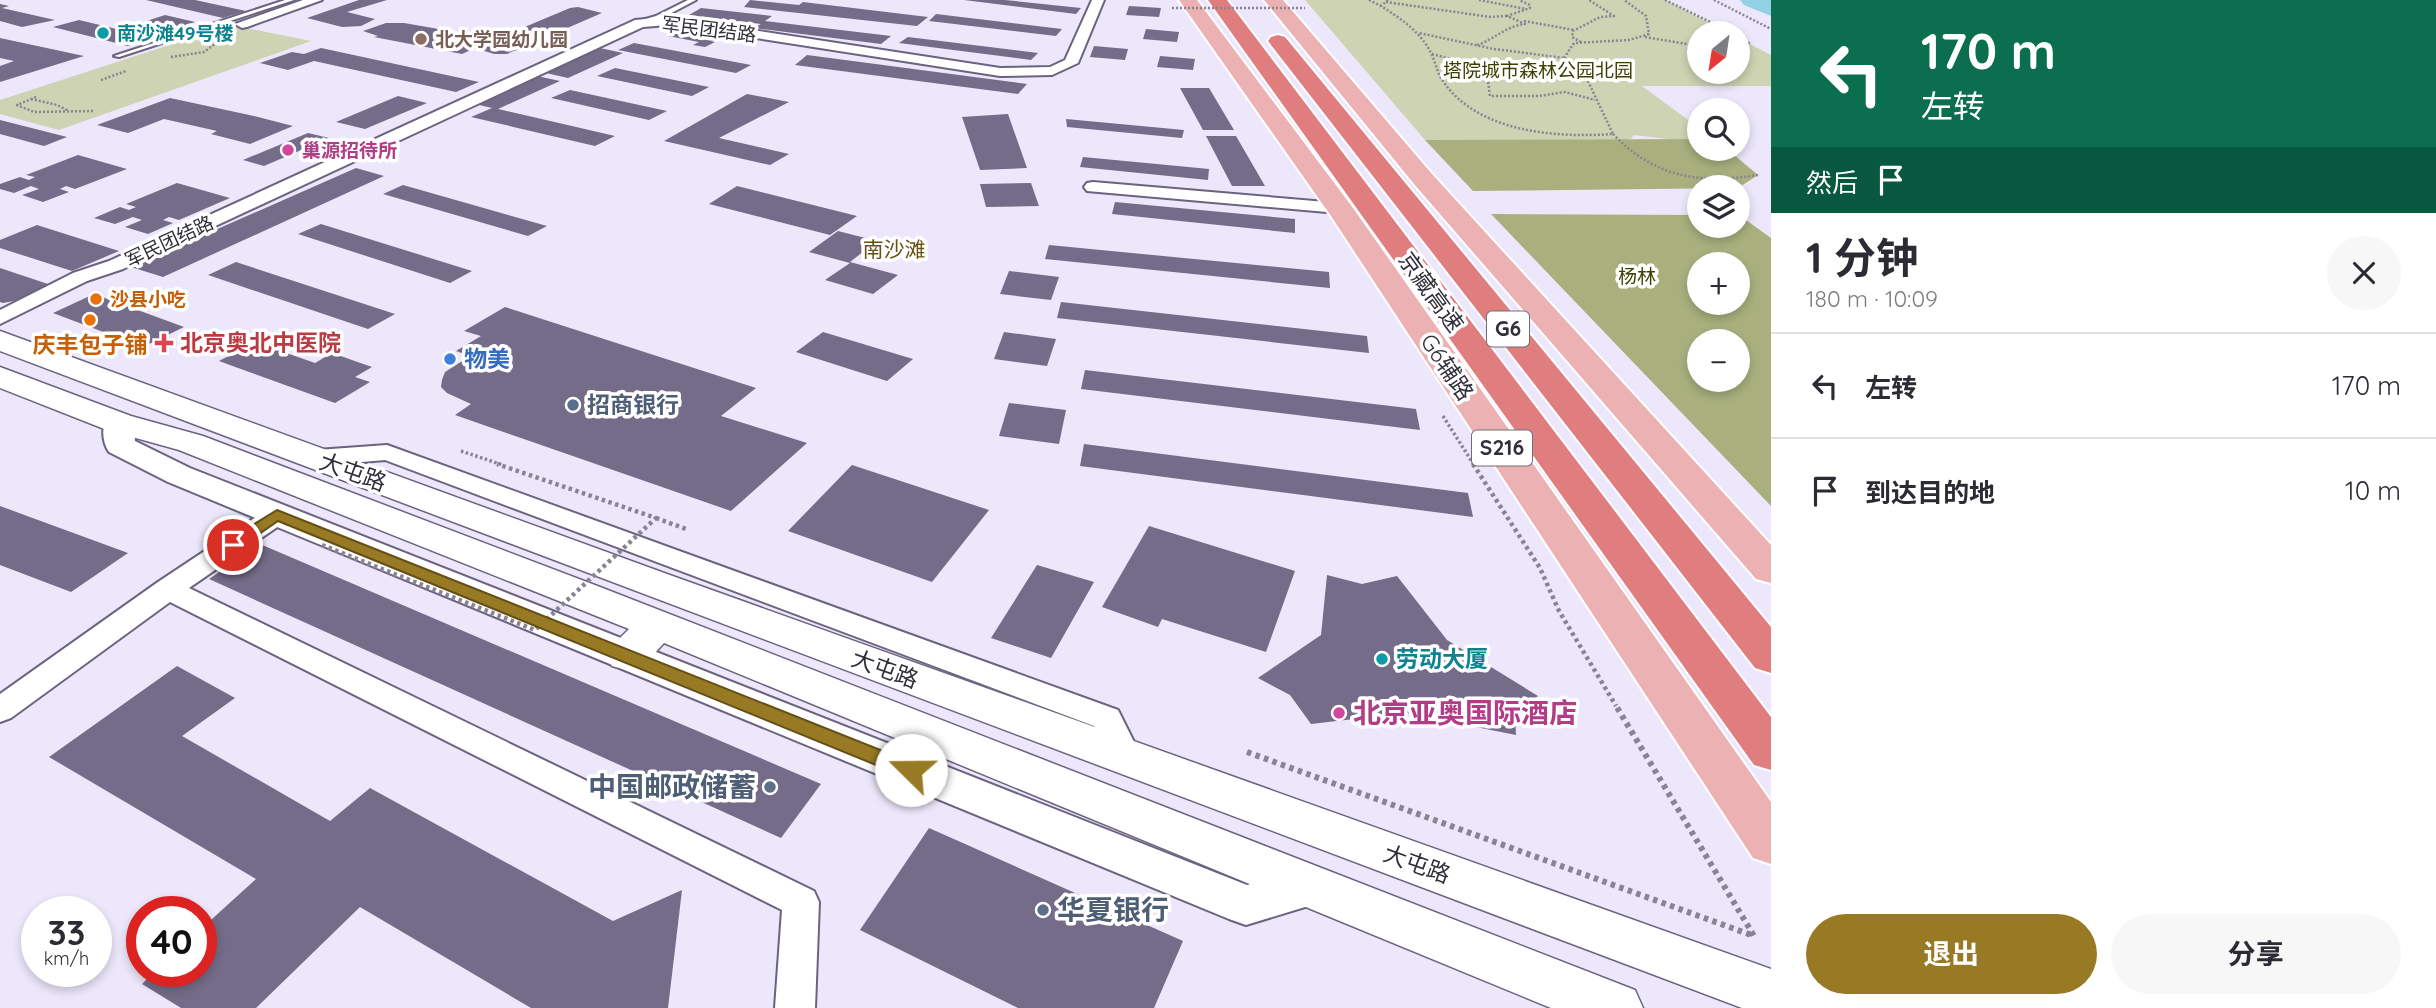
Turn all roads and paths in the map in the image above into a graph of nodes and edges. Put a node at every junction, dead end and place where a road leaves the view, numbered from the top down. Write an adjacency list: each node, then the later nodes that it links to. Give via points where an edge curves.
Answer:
1 (291, 0): 33 (lane)
2 (316, 0): 26 (street)
3 (693, 0): 21 (lane)
4 (1098, 0): 50 (street, 军民团结路, via 1071,63 1036,73 981,69 693,24 640,23)
5 (1217, 0): 42 (highway, 京藏高速 / G6)
6 (1245, 0): 42 (highway, 京藏高速 / G6)
7 (1273, 0): 47 (main road)
8 (1369, 0): 17 (path)
9 (1479, 0): 19 (path)
10 (1519, 0): 19 (path, via 1530,5)
11 (1589, 0): 25 (path, via 1614,16 1600,17)
12 (1625, 0): 28 (path, via 1646,16 1648,34)
13 (1665, 0): 23 (path)
14 (1714, 0): 24 (path)
15 (1387, 1): 17 (path); 20 (path)
16 (1180, 4): 18 (path, bridge); 34 (main road, G6辅路 / S216)
17 (1381, 6): 27 (path)
18 (1306, 8)
19 (1527, 9): 20 (path)
20 (1507, 16): 22 (path)
21 (645, 20)
22 (1523, 21): 25 (path); 31 (path, via 1525,24 1509,26 1497,38)
23 (1708, 21)
24 (1771, 29)
25 (1575, 30): 29 (path, via 1572,37)
26 (243, 31): 36 (path, via 204,52)
27 (1419, 33): 31 (path); 32 (path)
28 (1641, 36): 29 (path); 30 (path)
29 (1581, 42): 35 (path, via 1574,43)
30 (1687, 44)
31 (1477, 45): 35 (path)
32 (1432, 54): 41 (path, via 1481,67 1487,74 1490,96 1565,92); 45 (path, via 1441,79 1474,110 1520,127 1582,137)
33 (117, 55)
34 (1227, 57): 42 (highway); 49 (main road, G6辅路 / S216)
35 (1564, 58): 41 (path, via 1586,77)
36 (161, 60)
37 (137, 68): 38 (path)
38 (101, 79)
39 (36, 97): 40 (path)
40 (30, 99): 44 (path); 44 (path, via 17,105 34,113)
41 (1596, 100): 45 (path)
42 (1307, 107): 47 (highway); 49 (highway); 64 (highway, 京藏高速 / G6); 67 (highway, 京藏高速 / G6)
43 (93, 111): 44 (path)
44 (69, 112)
45 (1613, 134): 46 (path, via 1626,151 1676,174 1731,180)
46 (1758, 174)
47 (1423, 179): 61 (main road)
48 (1093, 187): 49 (street)
49 (1341, 211): 68 (main road, G6辅路 / S216)
50 (116, 265): 51 (street, 军民团结路, via 80,277); 52 (street, 军民团结路)
51 (0, 318)
52 (0, 340): 70 (main road, 大屯路)
53 (0, 377): 55 (main road, 大屯路)
54 (1439, 410): 66 (path, via 1540,568 1559,611 1754,936)
55 (119, 423): 57 (street, via 120,445); 63 (main road, 大屯路, via 191,443)
56 (461, 451): 58 (path, bridge)
57 (277, 515): 62 (street); 63 (street)
58 (656, 518): 59 (path); 60 (path, bridge, via 535,630)
59 (686, 529)
60 (322, 545)
61 (1771, 570)
62 (168, 589): 65 (street); 71 (street, via 801,902)
63 (642, 640): 69 (street, via 1246,905)
64 (1771, 657)
65 (0, 710)
66 (1247, 752)
67 (1771, 752)
68 (1771, 843)
69 (1312, 886): 72 (main road)
70 (1769, 996)
71 (795, 1008)
72 (1615, 1008)

